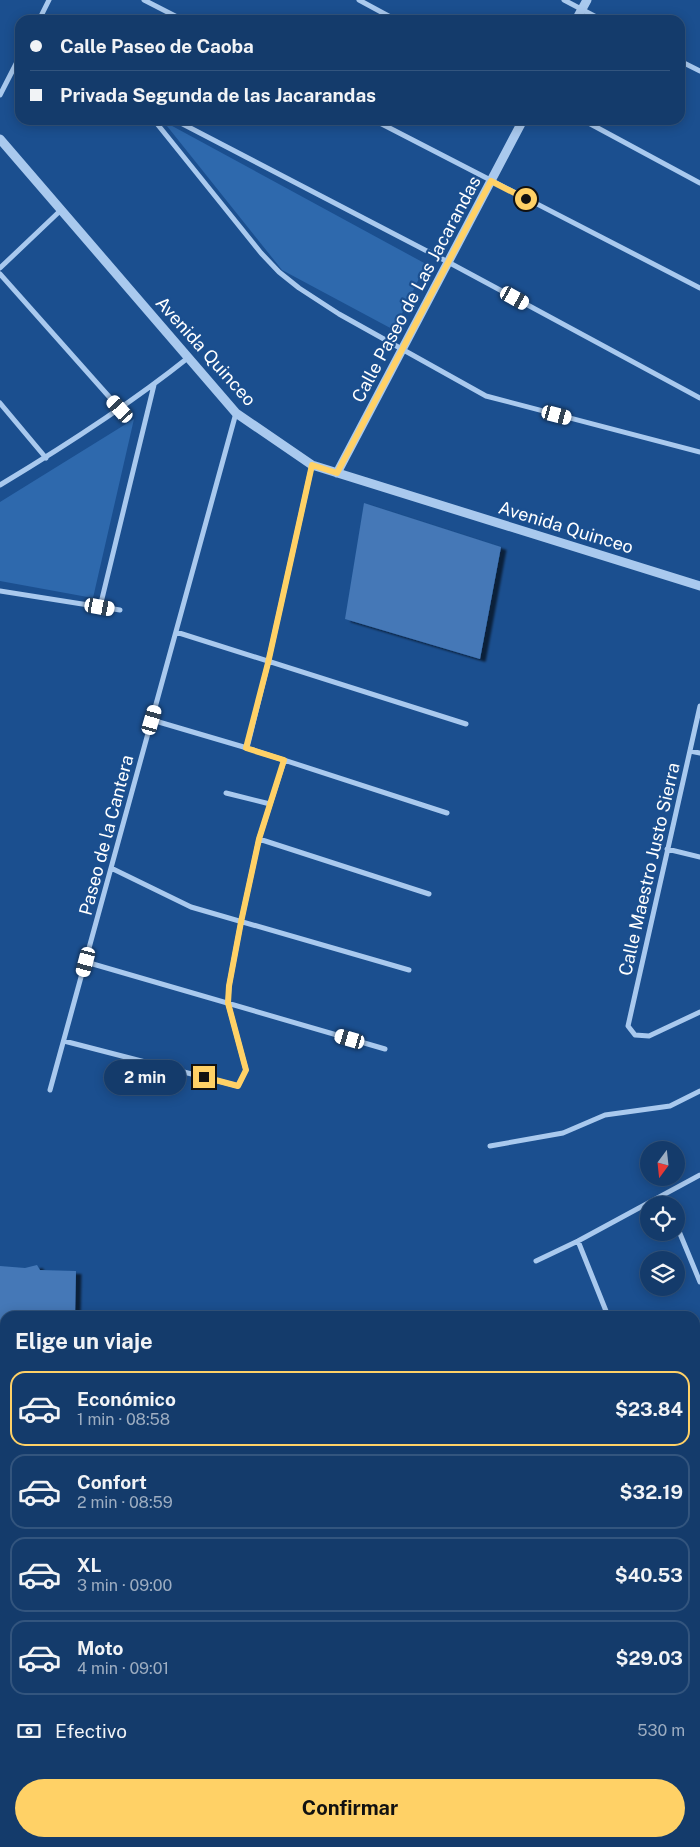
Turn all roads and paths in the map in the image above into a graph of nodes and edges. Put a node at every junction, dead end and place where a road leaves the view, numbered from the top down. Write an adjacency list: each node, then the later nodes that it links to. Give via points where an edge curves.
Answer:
1 (49, 0): 7 (street)
2 (144, 0): 8 (street)
3 (359, 0): 9 (street)
4 (564, 0): 6 (street)
5 (587, 0): 6 (street)
6 (582, 9): 10 (street); 11 (street)
7 (41, 15)
8 (173, 15)
9 (387, 15)
10 (579, 15)
11 (593, 15)
12 (685, 64): 14 (street)
13 (15, 66): 15 (street)
14 (700, 71)
15 (0, 95)
16 (158, 125): 29 (street, via 279,272 339,314)
17 (186, 125): 25 (street)
18 (384, 125): 22 (street)
19 (520, 125): 22 (street, Calle Paseo de Las Jacarandas)
20 (592, 125): 23 (street)
21 (0, 139): 24 (street, Avenida Quinceo)
22 (491, 181): 25 (street, Calle Paseo de Las Jacarandas); 28 (street)
23 (700, 183)
24 (62, 210): 26 (street); 30 (street, Avenida Quinceo)
25 (448, 262): 29 (street, Calle Paseo de Las Jacarandas); 32 (street)
26 (0, 268)
27 (0, 274): 34 (street)
28 (700, 288)
29 (402, 350): 36 (street, via 486,396); 39 (street, Calle Paseo de Las Jacarandas)
30 (189, 357): 31 (street); 35 (street, Avenida Quinceo)
31 (154, 385): 34 (street); 43 (street)
32 (700, 398)
33 (0, 403): 37 (street)
34 (120, 409): 37 (street)
35 (236, 413): 38 (street, Avenida Quinceo); 45 (street, Paseo de la Cantera)
36 (700, 452)
37 (46, 458): 40 (street)
38 (312, 465): 39 (street, Avenida Quinceo); 46 (street)
39 (337, 473): 41 (street, Avenida Quinceo)
40 (0, 486)
41 (700, 586)
42 (0, 591): 43 (street)
43 (100, 607): 44 (street)
44 (120, 610)
45 (176, 632): 46 (street); 48 (street, Paseo de la Cantera)
46 (268, 663): 49 (street); 50 (street)
47 (700, 706): 51 (street, Calle Maestro Justo Sierra)
48 (152, 720): 50 (street); 60 (street, Paseo de la Cantera)
49 (466, 724)
50 (246, 748): 53 (street)
51 (690, 751): 52 (street); 58 (street, Calle Maestro Justo Sierra)
52 (700, 753)
53 (284, 760): 55 (street); 56 (street)
54 (226, 793): 55 (street)
55 (270, 804): 57 (street)
56 (447, 813)
57 (259, 839): 61 (street); 62 (street)
58 (668, 849): 59 (street); 66 (street, Calle Maestro Justo Sierra, via 628,1026 635,1035 649,1036)
59 (700, 857)
60 (111, 868): 62 (street, via 191,907); 63 (street, Paseo de la Cantera)
61 (429, 894)
62 (241, 922): 64 (street); 65 (street)
63 (86, 962): 65 (street); 67 (street, Paseo de la Cantera)
64 (408, 970)
65 (228, 1003): 67 (street, via 246,1070 238,1086); 68 (street)
66 (700, 1012)
67 (64, 1041): 69 (street, Paseo de la Cantera)
68 (385, 1049)
69 (50, 1090)
70 (700, 1091): 71 (street, via 670,1106 605,1114 563,1133)
71 (490, 1146)
72 (700, 1175): 73 (street)
73 (664, 1195): 74 (street)
74 (578, 1241): 76 (street); 78 (street)
75 (683, 1241): 77 (street)
76 (536, 1261)
77 (700, 1282)
78 (606, 1311)

